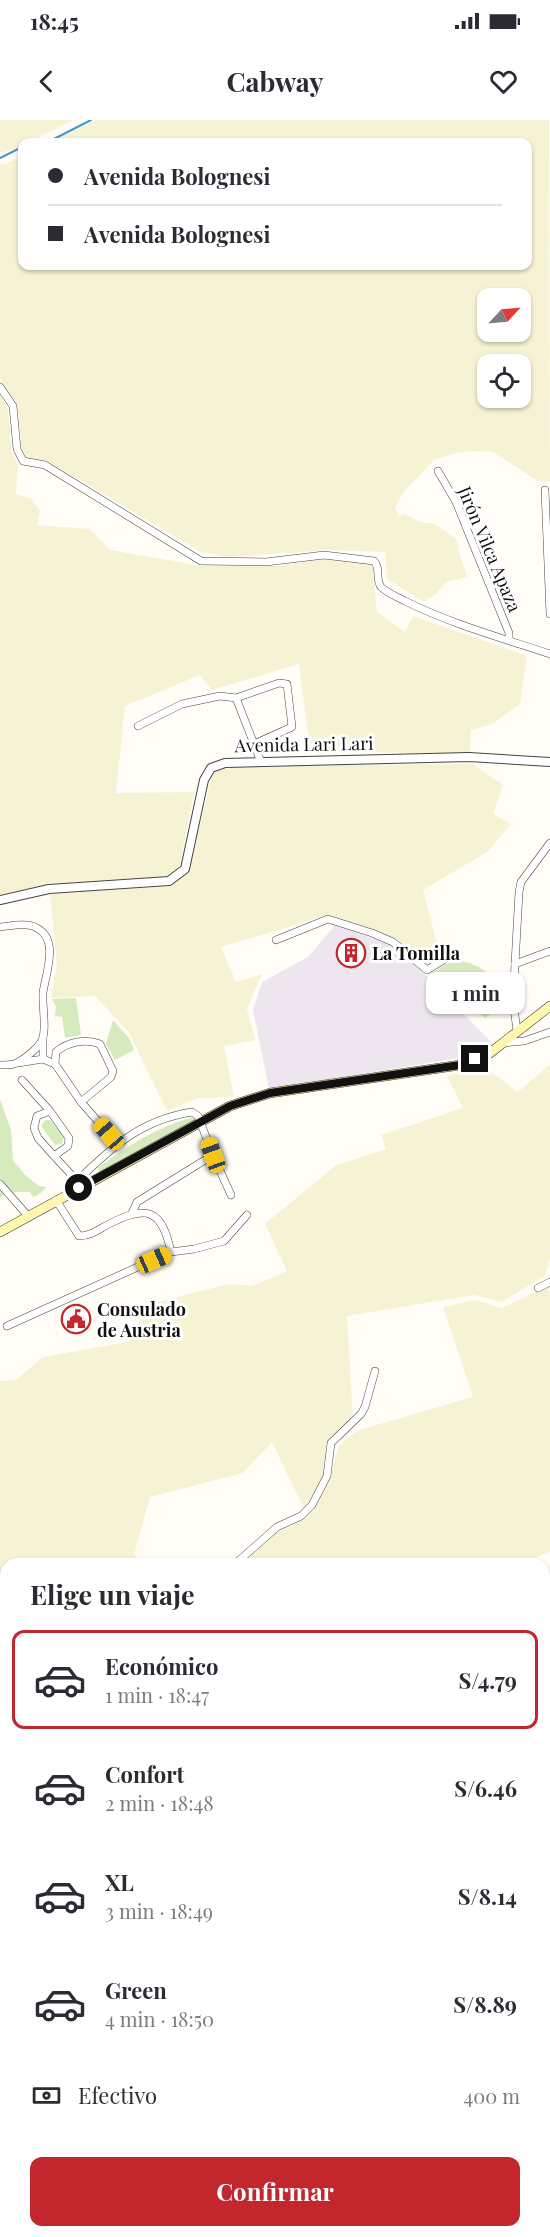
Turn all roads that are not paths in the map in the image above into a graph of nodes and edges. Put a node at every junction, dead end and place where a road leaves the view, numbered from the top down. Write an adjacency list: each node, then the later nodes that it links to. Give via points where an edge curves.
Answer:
1 (0, 387): 7 (street, via 13,406 17,449 23,461 45,465 201,561 266,562 324,555 374,561 382,587 420,609)
2 (438, 471): 7 (street, Jirón Vilca Apaza, via 456,502)
3 (545, 490): 4 (street)
4 (547, 517): 5 (street)
5 (549, 597): 6 (street)
6 (550, 614)
7 (509, 640): 8 (street)
8 (550, 654)
9 (236, 698): 10 (street, via 220,696 182,704); 11 (street); 11 (street, via 279,683 287,684 292,727)
10 (138, 726)
11 (254, 744): 12 (street)
12 (261, 762): 13 (street, Avenida Lari Lari, via 469,757); 15 (street, Avenida Lari Lari, via 225,763 211,768 204,780 185,869 169,881 50,889)
13 (550, 762)
14 (550, 843): 20 (street, via 521,882)
15 (0, 900)
16 (0, 927): 24 (street, via 28,925 45,935 50,964 43,993)
17 (276, 940): 19 (street, via 328,919 393,942 427,970)
18 (550, 951): 20 (street)
19 (455, 953)
20 (515, 964): 22 (street, via 513,1000)
21 (550, 1006): 22 (main road)
22 (517, 1031): 25 (main road)
23 (550, 1032): 25 (street)
24 (43, 1039): 26 (street); 27 (street)
25 (504, 1043): 33 (main road, via 460,1065 270,1093 230,1106)
26 (43, 1059): 27 (street); 28 (street)
27 (14, 1064): 29 (street)
28 (55, 1064): 31 (street); 31 (street, via 56,1052 63,1045 92,1041 100,1044 113,1071)
29 (0, 1065)
30 (22, 1080): 32 (street)
31 (81, 1102): 34 (street)
32 (50, 1111): 36 (street, via 69,1138 68,1146); 36 (street, via 37,1116 34,1128)
33 (200, 1122): 34 (street, via 192,1112 170,1115); 35 (street); 38 (main road)
34 (117, 1143): 38 (street)
35 (213, 1155): 39 (street); 41 (street, via 137,1202)
36 (54, 1156): 38 (street)
37 (0, 1184): 43 (street)
38 (78, 1184): 40 (main road)
39 (231, 1195)
40 (56, 1200): 41 (street, via 79,1236 88,1236); 43 (main road)
41 (132, 1213): 45 (street, via 149,1213 162,1222)
42 (247, 1215): 45 (street, via 224,1241)
43 (28, 1216): 44 (main road)
44 (0, 1232)
45 (171, 1252): 48 (street)
46 (550, 1282): 47 (street)
47 (538, 1288)
48 (7, 1326)
49 (375, 1371): 50 (street, via 365,1407 332,1443 327,1476 312,1505 301,1516 277,1527)
50 (242, 1558)

